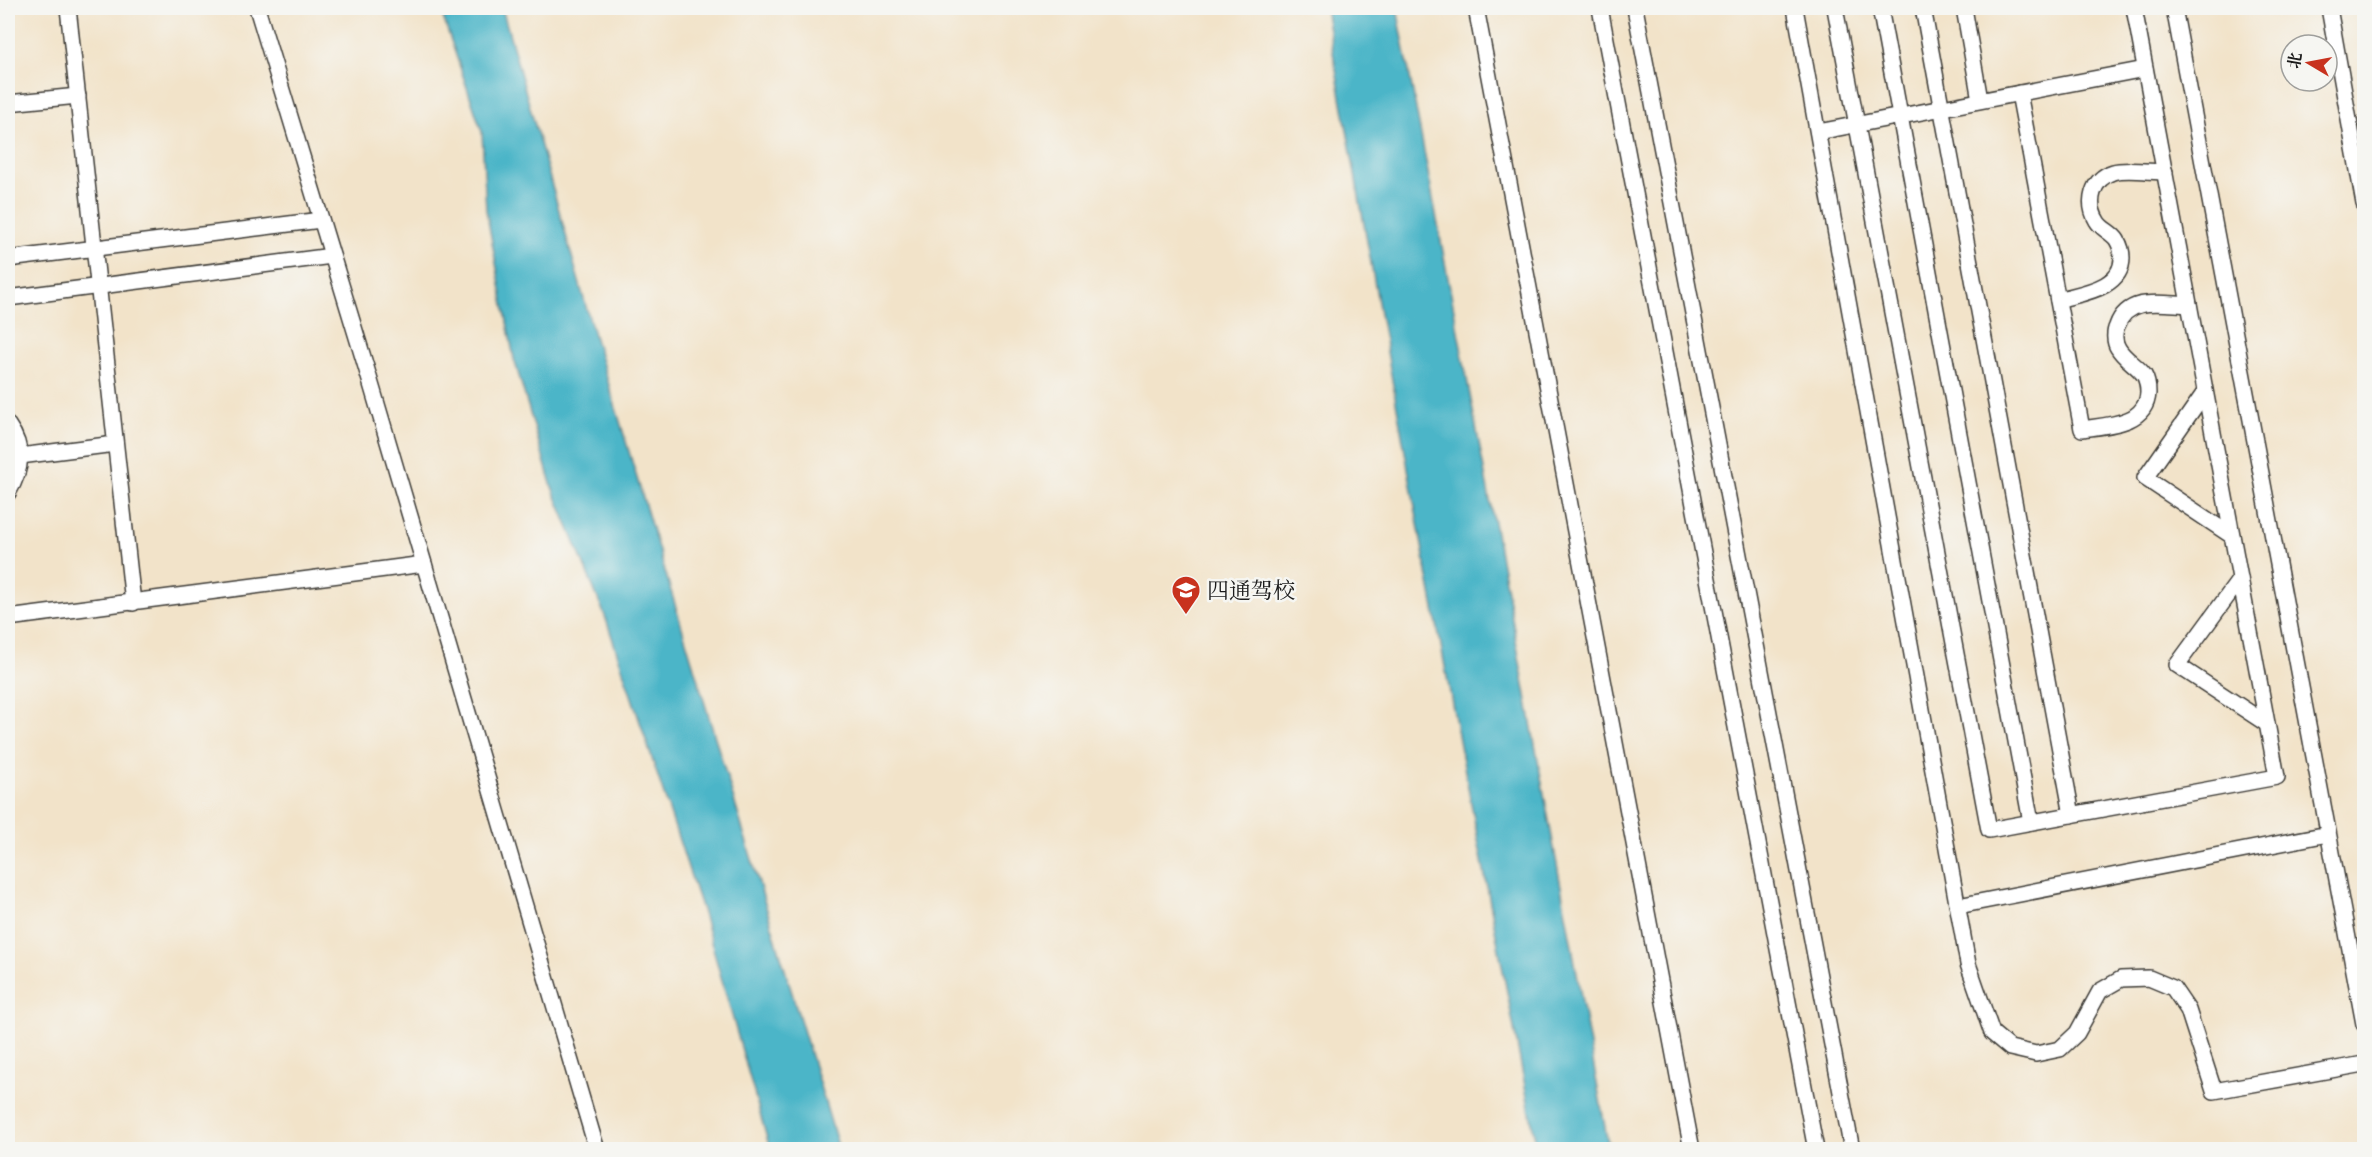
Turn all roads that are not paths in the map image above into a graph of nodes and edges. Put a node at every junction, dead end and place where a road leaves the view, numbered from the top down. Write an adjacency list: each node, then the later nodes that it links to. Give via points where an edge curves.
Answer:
1 (68, 8): 16 (lane)
2 (257, 8): 25 (lane)
3 (1476, 8): 51 (lane)
4 (1600, 8): 52 (lane)
5 (1635, 8): 53 (lane)
6 (1795, 8): 22 (lane)
7 (1836, 8): 21 (lane)
8 (1880, 8): 20 (lane)
9 (1923, 8): 19 (lane)
10 (1964, 8): 17 (lane)
11 (2134, 8): 14 (lane)
12 (2174, 8): 46 (lane)
13 (2330, 8): 24 (lane)
14 (2145, 69): 15 (lane); 23 (lane)
15 (2019, 93): 17 (lane); 31 (lane)
16 (78, 96): 18 (lane); 26 (lane)
17 (1980, 100): 19 (lane)
18 (8, 103)
19 (1941, 108): 20 (lane); 44 (lane)
20 (1900, 116): 21 (lane); 45 (lane)
21 (1857, 124): 22 (lane); 45 (lane, via 1989,830)
22 (1818, 132): 47 (lane)
23 (2164, 172): 31 (lane, via 2114,172 2100,180 2092,193 2090,208 2098,224 2116,238 2122,250 2122,267 2103,286); 32 (lane)
24 (2364, 204)
25 (321, 220): 26 (lane); 27 (lane)
26 (94, 248): 28 (lane); 29 (lane)
27 (332, 256): 29 (lane); 39 (lane)
28 (8, 259)
29 (98, 286): 30 (lane); 35 (lane)
30 (8, 298)
31 (2058, 300): 32 (lane, via 2082,429 2126,422 2139,414 2147,401 2144,374 2117,347 2115,332 2120,316 2134,305)
32 (2189, 305): 33 (lane)
33 (2205, 392): 38 (lane); 38 (lane, via 2145,478)
34 (8, 424): 36 (lane)
35 (115, 444): 36 (lane); 41 (lane)
36 (20, 456): 37 (lane, via 17,476)
37 (8, 493)
38 (2232, 536): 40 (lane)
39 (424, 564): 41 (lane); 50 (lane)
40 (2240, 579): 43 (lane); 43 (lane, via 2177,665)
41 (133, 603): 42 (lane)
42 (8, 618)
43 (2267, 724): 44 (lane, via 2277,777)
44 (2072, 814): 45 (lane)
45 (2031, 822)
46 (2328, 834): 47 (lane); 48 (lane)
47 (1958, 906): 49 (lane, via 1968,964 1992,1033 2010,1048 2036,1054 2060,1049 2077,1033 2100,991 2121,979 2149,978 2173,988 2188,1010 2214,1091)
48 (2364, 1024)
49 (2364, 1064)
50 (597, 1149)
51 (1692, 1149)
52 (1816, 1149)
53 (1852, 1149)

